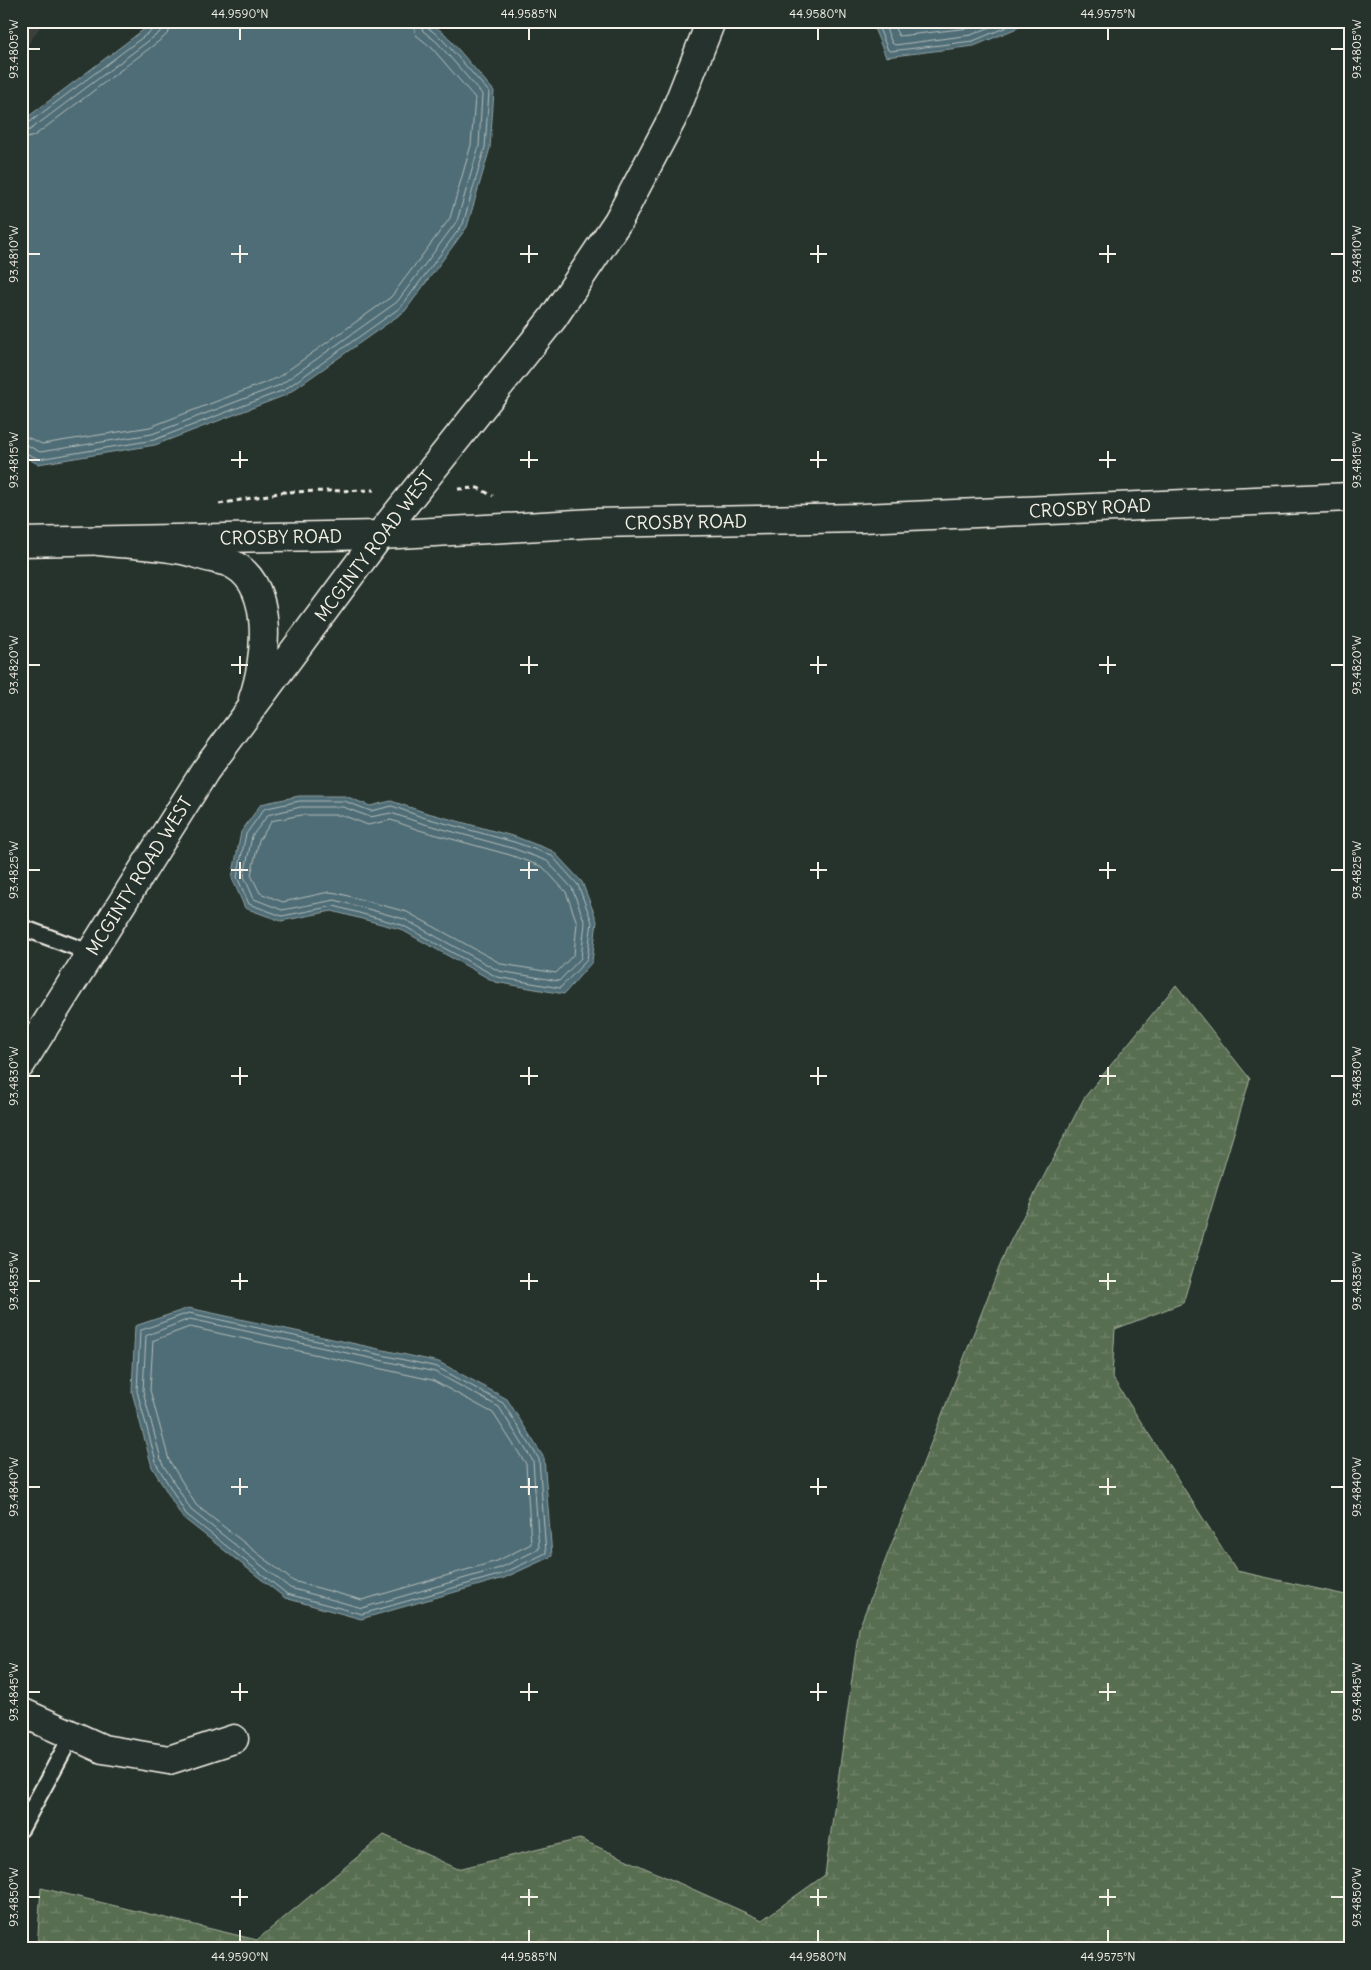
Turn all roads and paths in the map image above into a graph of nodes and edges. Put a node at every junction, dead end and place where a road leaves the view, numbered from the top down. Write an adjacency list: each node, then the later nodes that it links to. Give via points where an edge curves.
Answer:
1 (711, 21): 2 (main road, MCGINTY ROAD WEST, via 672,117 618,221 553,318)
2 (416, 490): 4 (path, via 478,488); 5 (path, via 284,492); 6 (main road, MCGINTY ROAD WEST)
3 (1350, 497): 6 (main road, CROSBY ROAD, via 862,518 594,523)
4 (496, 498)
5 (212, 506)
6 (380, 535): 7 (main road, CROSBY ROAD); 9 (main road, MCGINTY ROAD WEST)
7 (98, 541): 8 (main road, CROSBY ROAD); 9 (main road, via 182,550 241,569 252,582 264,621 258,685)
8 (21, 542)
9 (249, 712): 11 (main road, MCGINTY ROAD WEST, via 205,771)
10 (21, 926): 11 (lane)
11 (91, 953): 12 (main road, MCGINTY ROAD WEST)
12 (21, 1064)
13 (21, 1712): 14 (main road)
14 (72, 1735): 15 (main road, via 103,1749 169,1760); 16 (lane)
15 (234, 1739)
16 (21, 1829)

